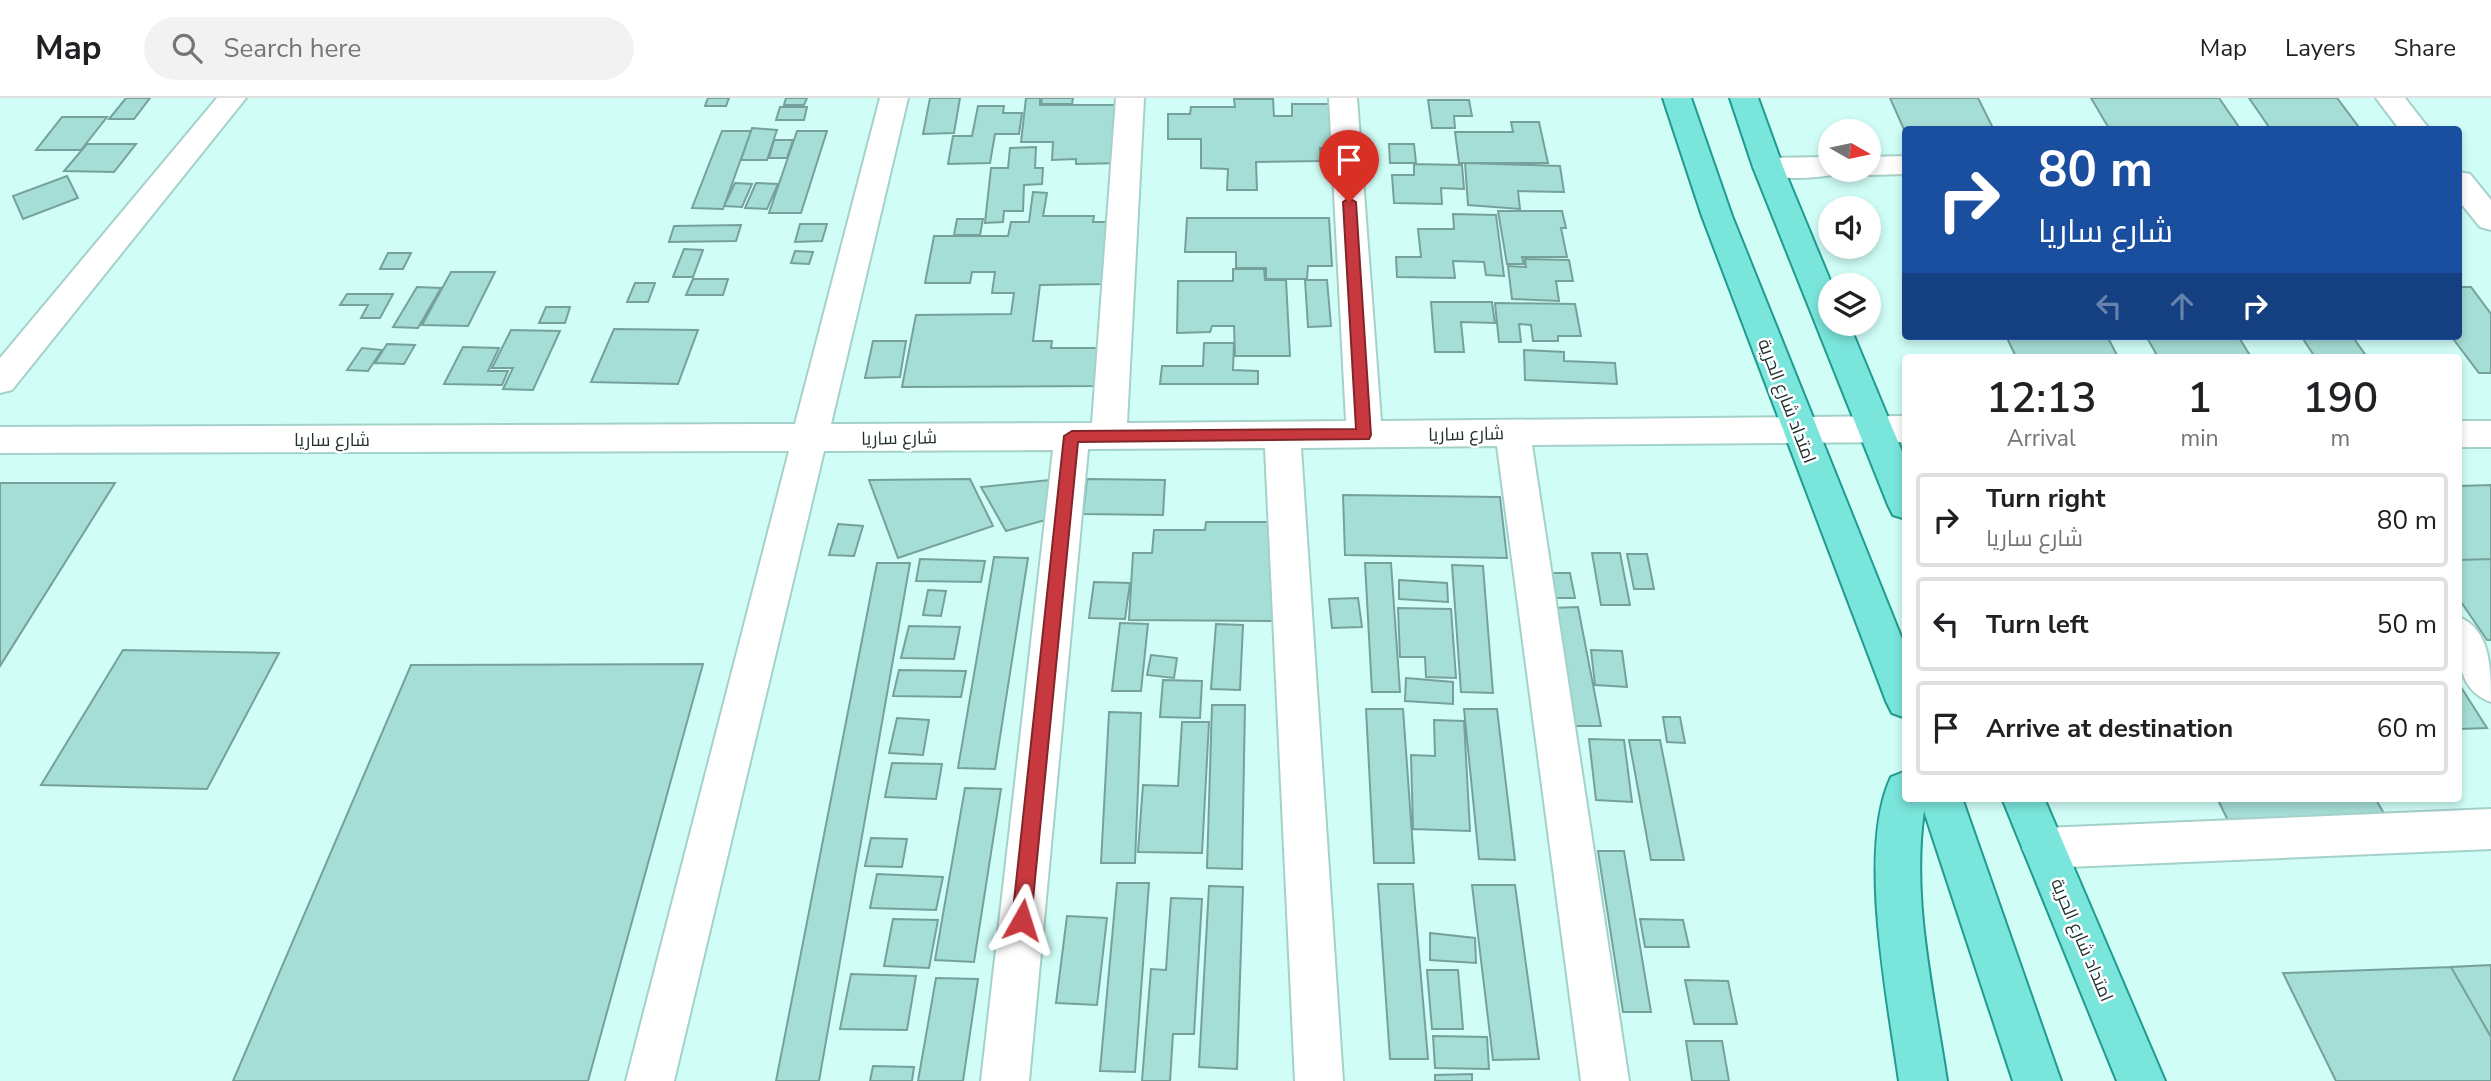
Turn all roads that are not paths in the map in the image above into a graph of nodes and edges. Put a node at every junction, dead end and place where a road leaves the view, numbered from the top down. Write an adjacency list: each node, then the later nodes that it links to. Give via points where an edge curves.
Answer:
1 (232, 98): 17 (street)
2 (894, 98): 26 (street)
3 (1130, 98): 25 (street)
4 (1343, 98): 24 (street)
5 (1677, 98): 18 (main road, امتداد شارع الحرية)
6 (1744, 98): 12 (main road)
7 (2390, 98): 8 (street)
8 (2413, 126)
9 (1902, 165): 11 (street)
10 (1818, 166): 12 (street)
11 (1881, 166)
12 (1768, 167): 15 (main road)
13 (2462, 185): 14 (street)
14 (2491, 220)
15 (1818, 290)
16 (1839, 336): 19 (main road)
17 (0, 381)
18 (1797, 428): 19 (street, شارع ساريا); 20 (street, شارع ساريا); 31 (main road, امتداد شارع الحرية)
19 (1891, 429): 28 (main road)
20 (1513, 433): 24 (street, شارع ساريا); 40 (street)
21 (2462, 434): 22 (street)
22 (2491, 434)
23 (1282, 435): 24 (street, شارع ساريا); 25 (street, شارع ساريا); 39 (street)
24 (1364, 435)
25 (1091, 436): 26 (street, شارع ساريا); 38 (street)
26 (810, 439): 27 (street, شارع ساريا); 37 (street)
27 (0, 440)
28 (1902, 485)
29 (2462, 638): 30 (street)
30 (2491, 685)
31 (1902, 691)
32 (1903, 802): 41 (main road, via 1900,884)
33 (1942, 802): 42 (main road)
34 (2026, 802): 36 (main road, امتداد شارع الحرية)
35 (2491, 829): 36 (street)
36 (2044, 848): 43 (main road, امتداد شارع الحرية)
37 (650, 1081)
38 (1005, 1081)
39 (1319, 1081)
40 (1605, 1081)
41 (1923, 1081)
42 (2037, 1081)
43 (2140, 1081)

